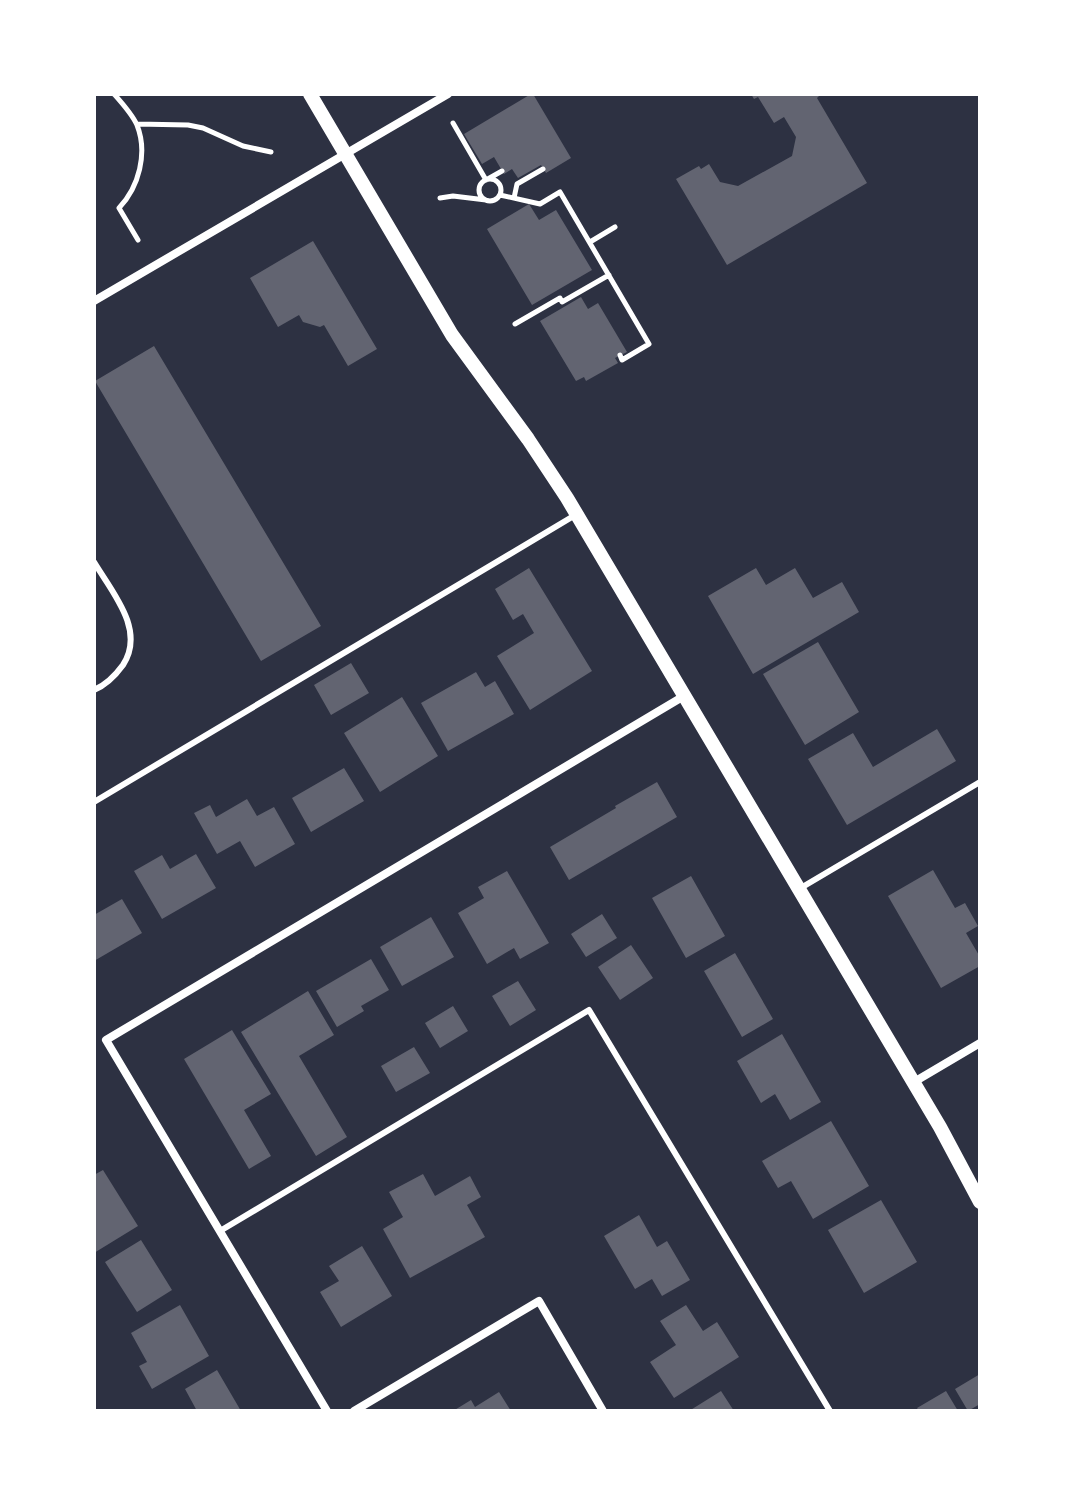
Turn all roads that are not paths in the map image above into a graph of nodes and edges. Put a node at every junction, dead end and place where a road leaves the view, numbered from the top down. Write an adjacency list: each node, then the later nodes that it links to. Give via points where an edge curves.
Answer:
1 (310, 94): 3 (street)
2 (448, 94): 3 (street)
3 (346, 154): 4 (street); 5 (street, via 447,327)
4 (94, 301)
5 (577, 514): 8 (street); 10 (lane)
6 (94, 562): 7 (lane, via 131,635 122,667)
7 (94, 690)
8 (684, 696): 11 (street); 15 (street, via 106,1040)
9 (980, 782): 11 (lane)
10 (94, 802)
11 (799, 889): 13 (street)
12 (980, 1043): 13 (street)
13 (914, 1082): 14 (street)
14 (980, 1202)
15 (220, 1231): 16 (street); 19 (lane, via 589,1010)
16 (327, 1411)
17 (354, 1411): 18 (street, via 539,1301)
18 (603, 1411)
19 (830, 1411)

